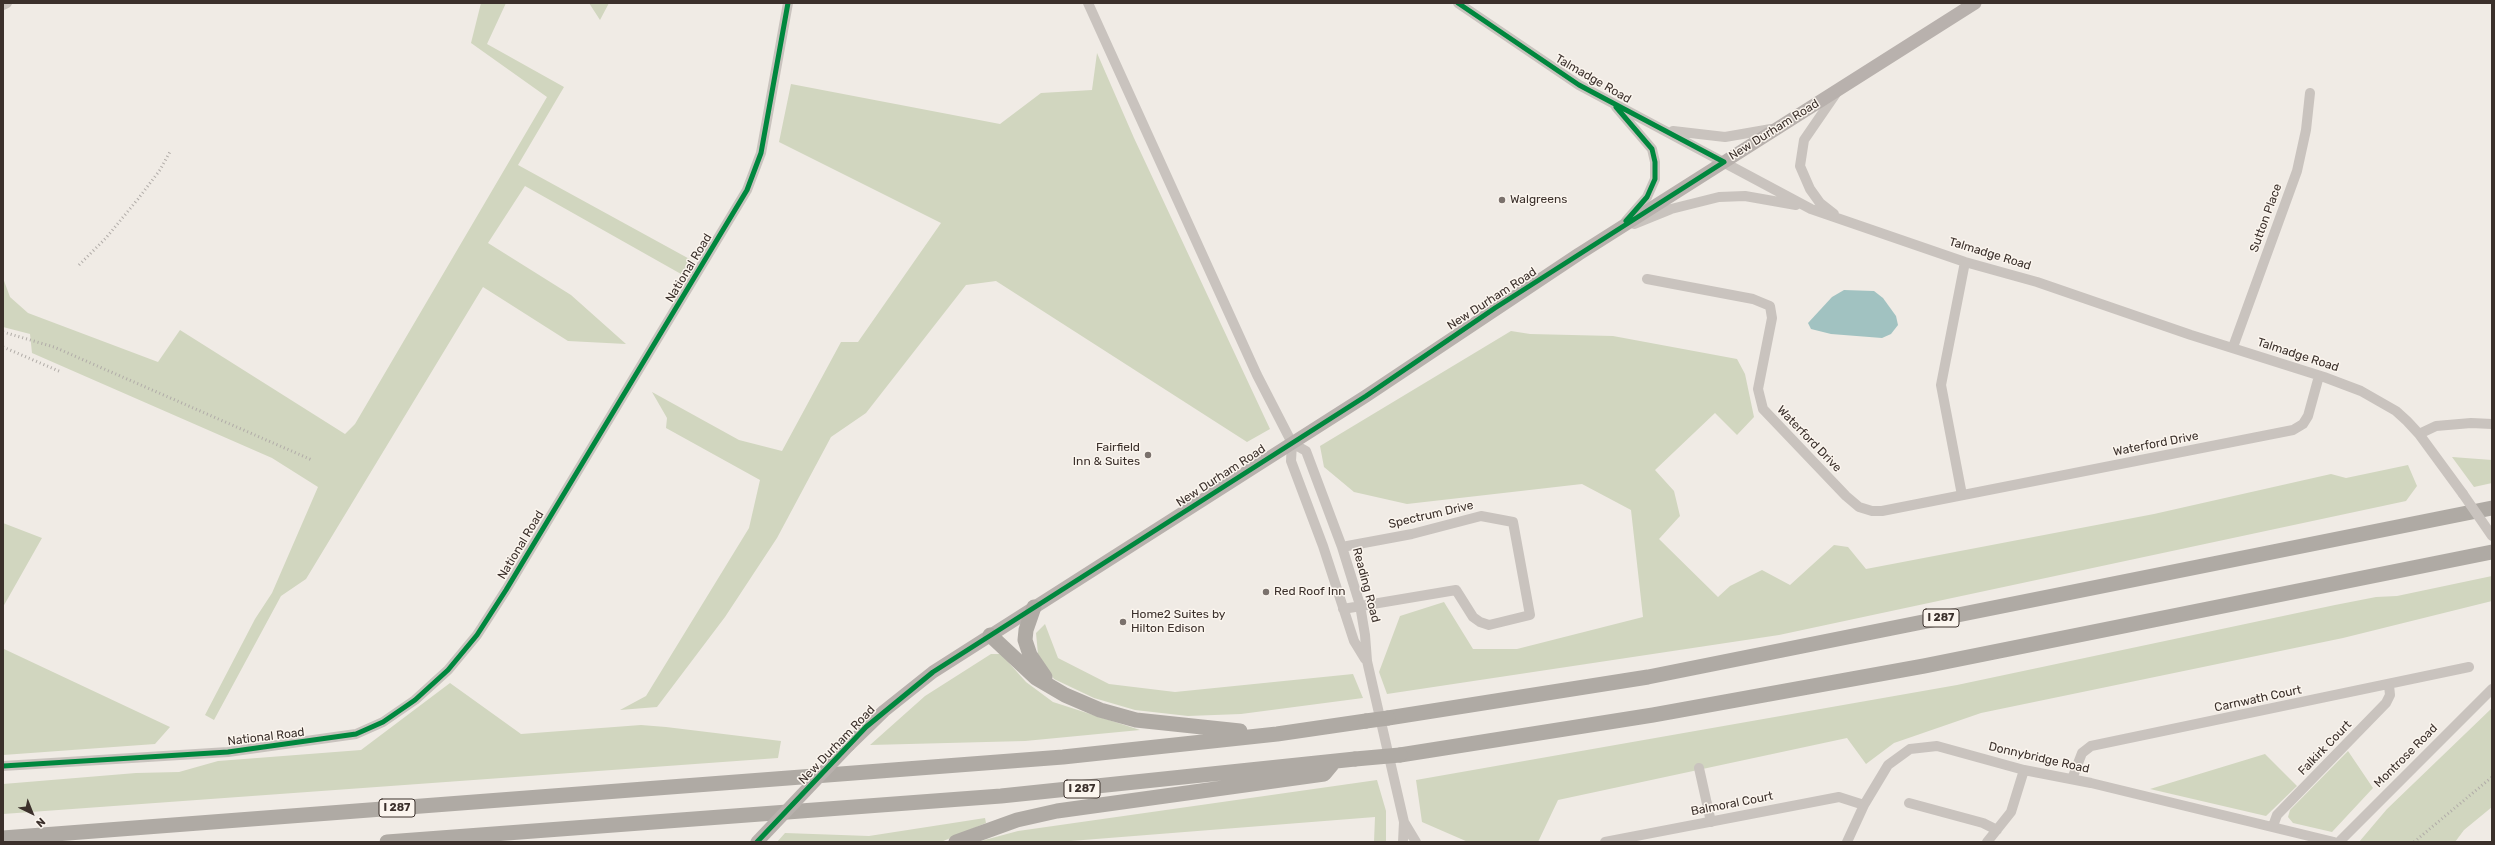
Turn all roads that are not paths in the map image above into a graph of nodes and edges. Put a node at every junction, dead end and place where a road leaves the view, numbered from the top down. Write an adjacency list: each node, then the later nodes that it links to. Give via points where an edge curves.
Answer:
1 (7, 3): 6 (street)
2 (788, 3): 39 (street, National Road, via 760,153 747,190 478,635 448,670 415,700 383,722 356,734 228,752)
3 (1088, 3): 22 (street, via 1257,375)
4 (1458, 3): 9 (street, Talmadge Road, via 1579,85)
5 (1975, 3): 7 (main road, New Durham Road)
6 (3, 5)
7 (1838, 89): 10 (main road, New Durham Road); 14 (street, via 1804,140 1800,166 1810,189 1820,203)
8 (2310, 93): 18 (street, Sutton Place, via 2306,130 2297,171)
9 (1612, 102): 11 (street, Talmadge Road); 15 (street, via 1652,149 1655,162 1655,179 1647,197)
10 (1777, 128): 11 (street, via 1725,137); 12 (main road, New Durham Road)
11 (1665, 130): 12 (street, Talmadge Road)
12 (1724, 162): 13 (street, Talmadge Road); 15 (main road, New Durham Road)
13 (1811, 208): 14 (street, Talmadge Road); 15 (street, via 1767,198 1719,197 1671,209)
14 (1838, 218): 16 (street, Talmadge Road)
15 (1616, 232): 22 (main road, New Durham Road, via 1495,308)
16 (1965, 262): 18 (street, Talmadge Road, via 2037,282); 23 (street, via 1941,385)
17 (1647, 279): 23 (street, Waterford Drive, via 1753,299 1770,306 1772,318 1758,389 1763,409 1852,502 1872,511 1882,511)
18 (2232, 347): 19 (street, Talmadge Road)
19 (2319, 376): 21 (street, Talmadge Road, via 2354,388 2396,411); 23 (street, Waterford Drive, via 2308,416 2303,424 2293,430)
20 (2492, 424): 21 (street, via 2436,426)
21 (2419, 434): 25 (street, Talmadge Road, bridge)
22 (1292, 443): 26 (street, Reading Road, via 1306,451); 29 (main road, New Durham Road); 30 (street, via 1291,461 1323,546)
23 (1962, 495)
24 (2492, 508): 37 (highway, I 287, bridge, via 1648,676)
25 (2492, 536)
26 (1342, 547): 28 (street, Reading Road); 28 (street, Spectrum Drive, via 1412,534 1481,516 1513,522 1530,615 1489,625 1473,617 1456,590)
27 (2492, 552): 38 (highway, I 287, bridge, via 1924,666 1653,715 1400,755)
28 (1360, 605): 30 (street, Spectrum Drive); 32 (street, Reading Road)
29 (1034, 608): 31 (main road, New Durham Road); 35 (highway, via 1026,630 1026,647 1036,666)
30 (1343, 609): 32 (street, via 1354,641)
31 (990, 635): 35 (highway, via 1036,678); 52 (main road, New Durham Road, bridge, via 912,687 849,745)
32 (1366, 661): 45 (street)
33 (2469, 667): 34 (street, Carnwath Court)
34 (2389, 685): 42 (street, Carnwath Court, via 2091,746 2082,753); 47 (street, Falkirk Court, via 2390,695 2386,703 2277,815)
35 (1054, 689): 37 (highway, via 1100,710 1136,720)
36 (2492, 689): 60 (street, Montrose Road)
37 (1277, 734): 49 (highway, I 287, via 1063,757 849,775)
38 (1334, 762): 51 (highway, I 287, via 1008,796); 53 (highway, via 1324,774 1058,811 1017,820)
39 (3, 766)
40 (1699, 768): 46 (street)
41 (2024, 770): 42 (street, Donnybridge Road); 44 (street, Donnybridge Road, via 1937,746 1910,749 1888,765); 48 (street, via 2011,812)
42 (2072, 779): 47 (street, Donnybridge Road)
43 (1909, 803): 48 (street, via 1984,823)
44 (1864, 805): 46 (street, Balmoral Court, via 1839,797); 57 (street, Donnybridge Road)
45 (1404, 822): 54 (street); 55 (street)
46 (1711, 822): 50 (street, Balmoral Court)
47 (2273, 826): 59 (street)
48 (1997, 830): 58 (street)
49 (3, 838)
50 (1637, 839): 56 (street, Balmoral Court)
51 (387, 842)
52 (757, 842)
53 (956, 842)
54 (1403, 842)
55 (1416, 842)
56 (1605, 842)
57 (1847, 842)
58 (1987, 842)
59 (2334, 842)
60 (2339, 842)

